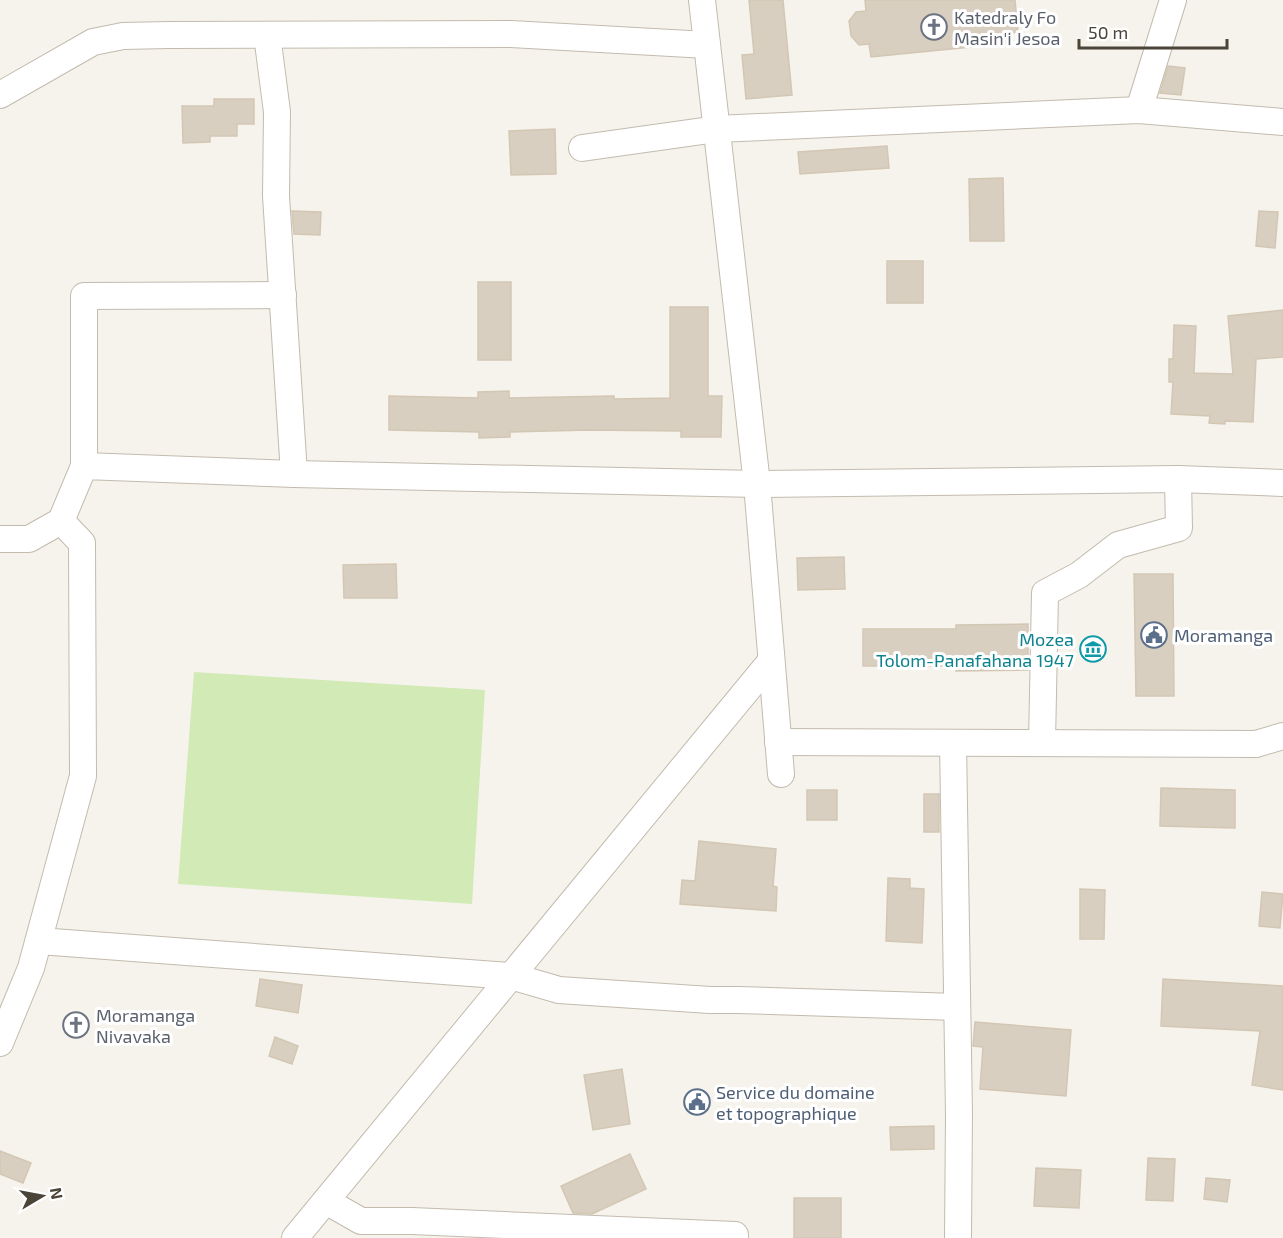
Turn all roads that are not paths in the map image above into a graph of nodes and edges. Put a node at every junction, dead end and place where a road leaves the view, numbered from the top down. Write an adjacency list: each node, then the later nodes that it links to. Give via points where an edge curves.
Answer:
1 (702, 0): 4 (street)
2 (1173, 0): 6 (street)
3 (267, 35): 4 (street, via 512,34); 5 (street, via 123,36 93,42); 10 (street, via 277,112 276,196)
4 (707, 45): 8 (street)
5 (0, 95)
6 (1139, 110): 7 (street); 8 (street)
7 (1283, 122)
8 (717, 129): 9 (street); 15 (street)
9 (582, 148)
10 (283, 295): 11 (street, via 84,296); 12 (street)
11 (84, 466): 12 (street); 16 (street)
12 (294, 474): 15 (street)
13 (1178, 479): 14 (street); 15 (street); 22 (street, via 1179,528 1118,545 1079,575 1045,593)
14 (1283, 483)
15 (757, 484): 18 (street)
16 (61, 521): 17 (street, via 29,539); 24 (street, via 82,543 83,776)
17 (0, 539)
18 (771, 661): 20 (street); 25 (street)
19 (1283, 736): 22 (street, via 1257,744)
20 (778, 742): 21 (street); 23 (street)
21 (953, 743): 22 (street); 27 (street)
22 (1042, 743)
23 (781, 774)
24 (39, 941): 25 (street); 26 (street, via 32,968)
25 (511, 976): 27 (street, via 559,990 710,1000); 29 (street)
26 (11, 993): 28 (street)
27 (957, 1007): 32 (street)
28 (0, 1043)
29 (326, 1201): 30 (street); 31 (street, via 361,1221)
30 (295, 1238)
31 (735, 1238)
32 (958, 1238)

